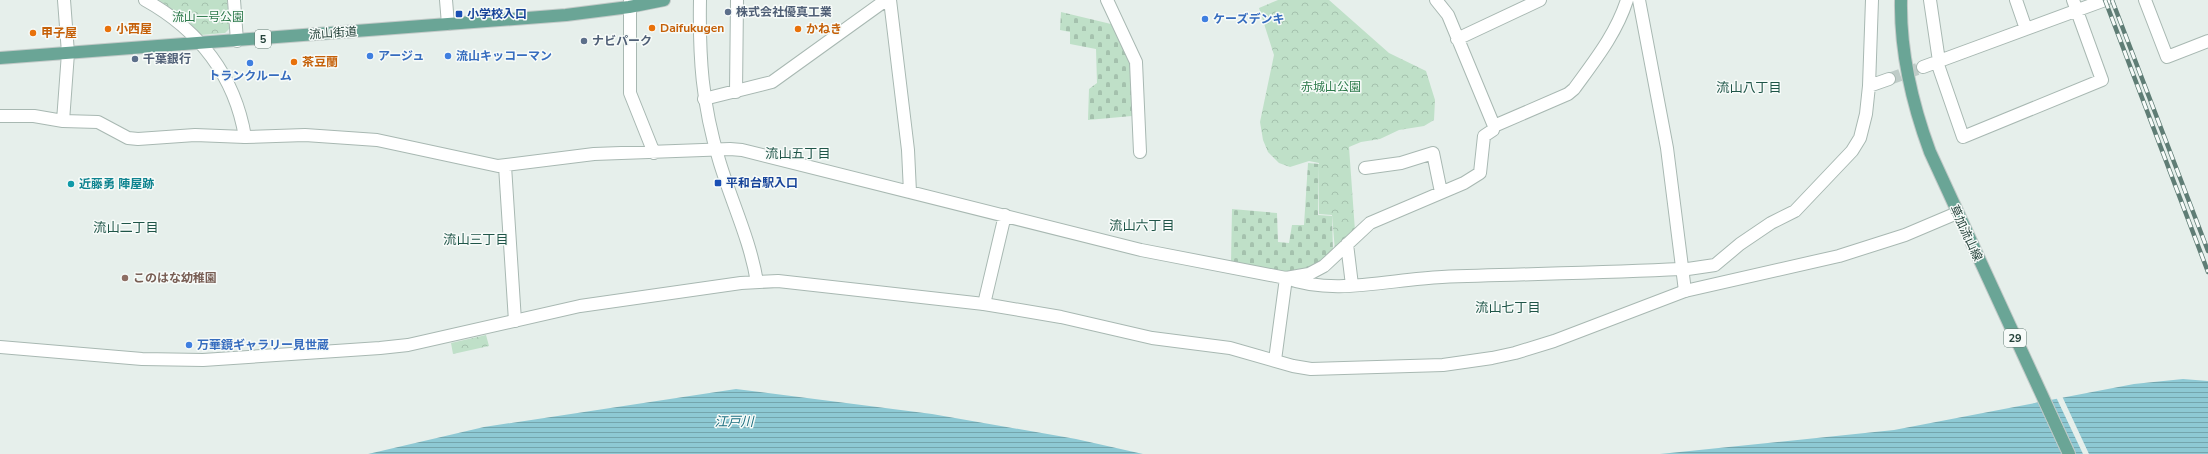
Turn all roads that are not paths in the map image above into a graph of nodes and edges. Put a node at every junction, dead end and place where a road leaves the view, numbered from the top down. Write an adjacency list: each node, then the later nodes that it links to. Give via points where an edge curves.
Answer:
1 (64, 0): 29 (street)
2 (145, 0): 28 (street, via 180,23)
3 (234, 0): 26 (street)
4 (446, 0): 23 (street)
5 (664, 0): 21 (main road, 流山街道 / 5)
6 (700, 0): 36 (street)
7 (736, 0): 35 (street)
8 (886, 0): 35 (street, via 772,82)
9 (890, 0): 46 (street, via 908,150)
10 (1107, 0): 42 (street, via 1136,62)
11 (1436, 0): 25 (street, via 1448,15)
12 (1540, 0): 25 (street)
13 (1627, 0): 39 (street, via 1618,26 1604,50 1574,89 1568,94)
14 (1639, 0): 51 (street, via 1667,148)
15 (1872, 0): 34 (street)
16 (1901, 0): 49 (main road, 草加流山線 / 29, via 1906,64 1914,103 1930,152)
17 (1930, 0): 31 (street)
18 (2016, 0): 24 (street)
19 (2105, 0): 22 (street)
20 (2144, 0): 27 (street, via 2167,57)
21 (630, 4): 23 (main road, 流山街道 / 5, via 566,15); 43 (street, via 630,93)
22 (2075, 5): 24 (street); 31 (street, via 2102,80 1963,137)
23 (448, 24): 26 (main road, 流山街道 / 5)
24 (2026, 29): 31 (street)
25 (1457, 39): 39 (street)
26 (237, 40): 28 (main road, 流山街道 / 5)
27 (2208, 41)
28 (200, 43): 29 (main road, 流山街道 / 5); 40 (street, via 210,54 231,90 241,113)
29 (68, 53): 30 (main road, 流山街道 / 5); 38 (street)
30 (0, 58)
31 (1938, 61): 32 (street)
32 (1923, 66)
33 (1889, 79): 34 (street)
34 (1869, 86): 51 (street, via 1860,138 1852,152 1795,211 1771,223 1715,265)
35 (736, 92): 36 (street)
36 (704, 99): 41 (street)
37 (0, 116): 38 (street, via 34,116)
38 (63, 121): 40 (street, via 98,122 128,138 138,139)
39 (1494, 126): 47 (street, via 1493,130 1484,136 1480,173)
40 (245, 137): 44 (street, via 305,135 377,140)
41 (716, 150): 43 (street); 46 (street, via 742,150); 53 (street, via 750,250)
42 (1140, 152)
43 (654, 153): 44 (street, via 594,154)
44 (505, 166): 57 (street)
45 (1365, 168): 47 (street, via 1401,163 1434,153)
46 (910, 192): 48 (street)
47 (1441, 192): 50 (street, via 1370,223)
48 (1005, 216): 52 (street, via 1141,250); 56 (street)
49 (1959, 218): 55 (street, via 1839,256); 60 (main road, 草加流山線 / 29)
50 (1347, 244): 52 (street, via 1324,266 1309,274); 54 (street)
51 (1681, 269): 54 (street, via 1436,278); 55 (street)
52 (1286, 278): 54 (street, via 1311,285); 59 (street)
53 (757, 282): 56 (street, via 798,282); 57 (street, via 604,302)
54 (1352, 285)
55 (1684, 291): 59 (street, via 1554,341 1492,358 1443,365 1311,369)
56 (984, 304): 59 (street, via 1082,320 1152,338 1230,348)
57 (515, 321): 58 (street, via 396,346 203,360 142,359)
58 (0, 347)
59 (1275, 360)
60 (2069, 454)

